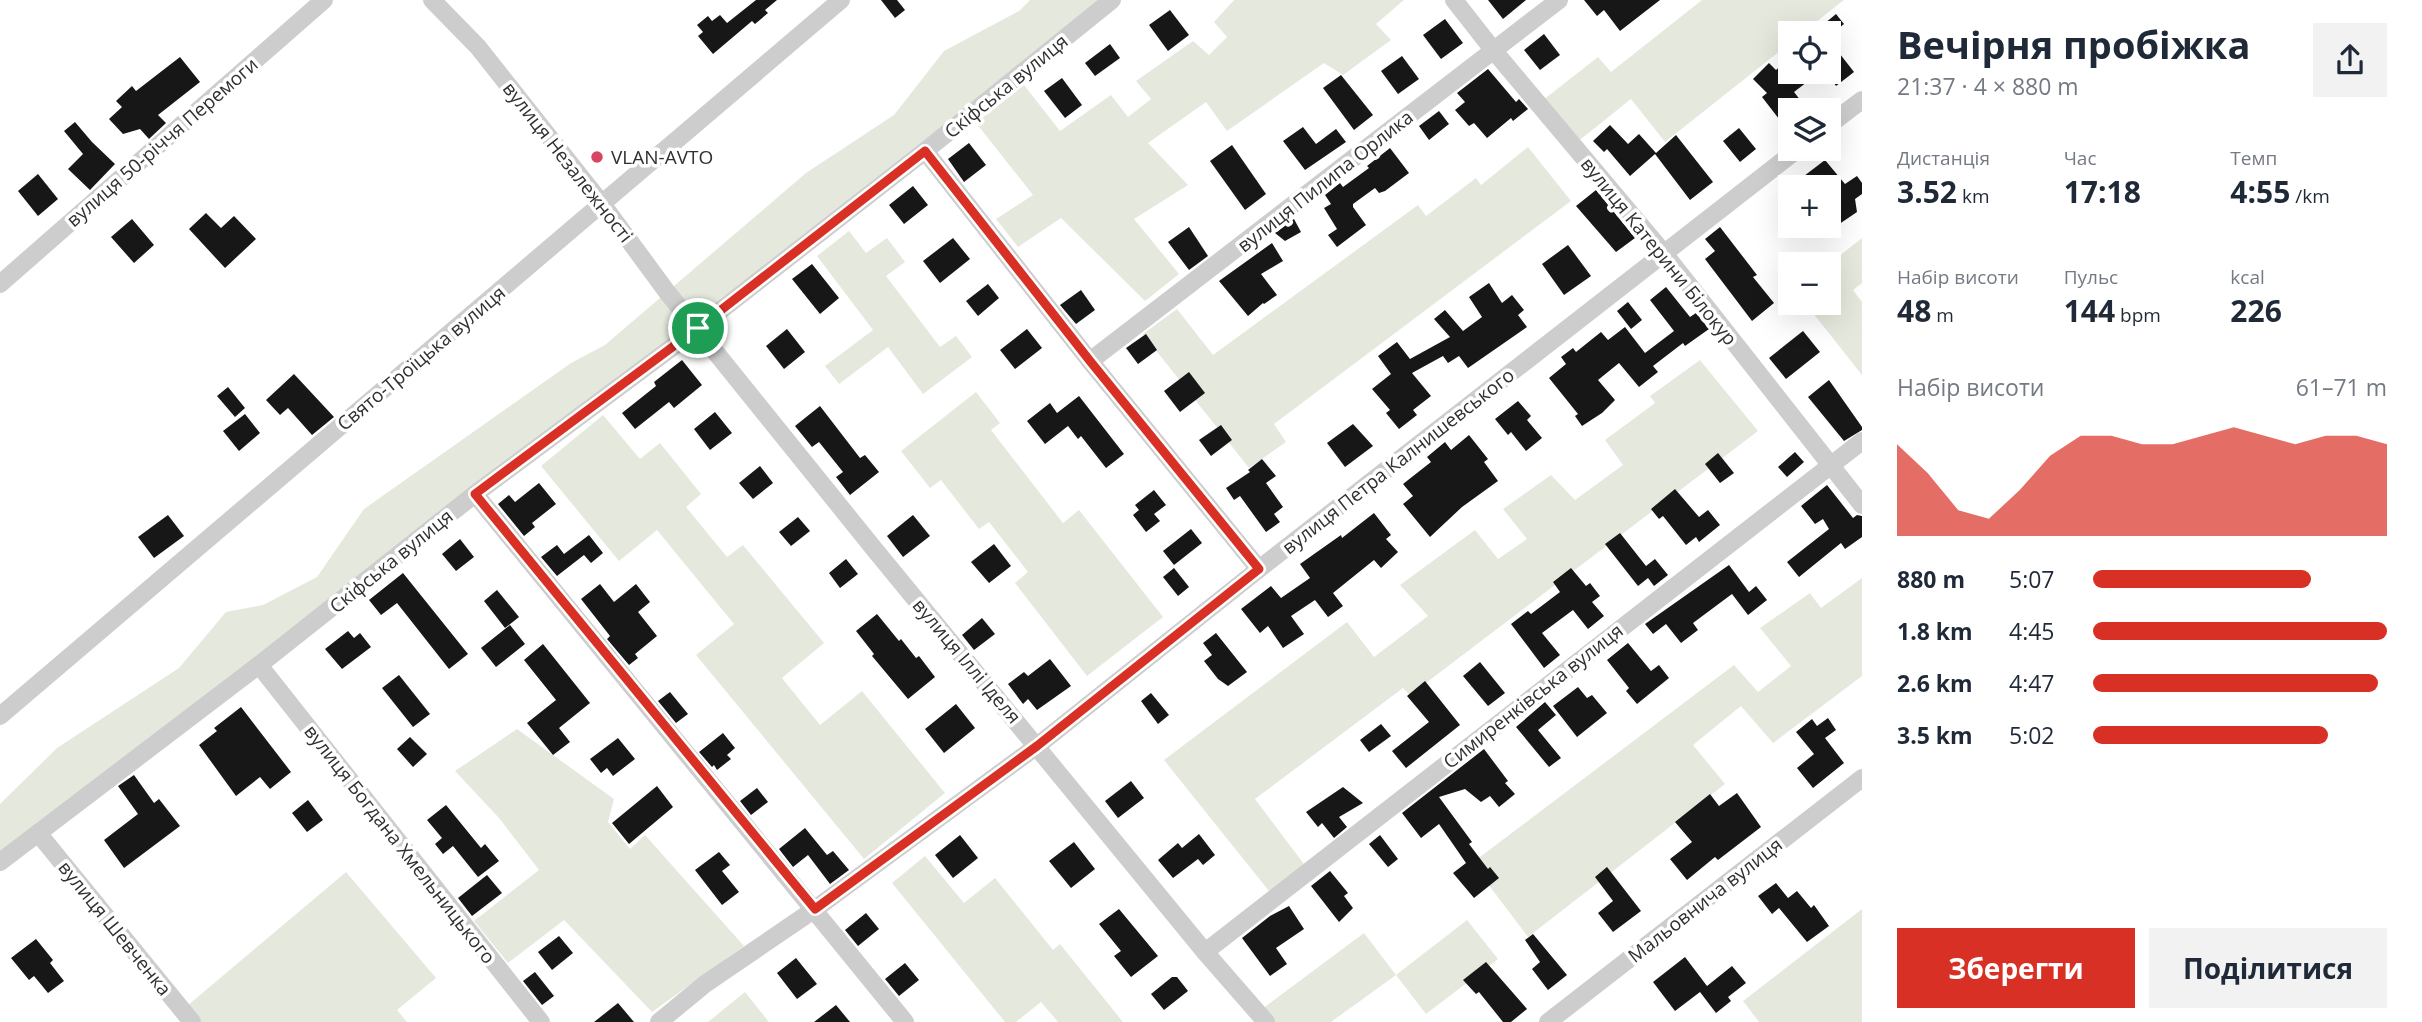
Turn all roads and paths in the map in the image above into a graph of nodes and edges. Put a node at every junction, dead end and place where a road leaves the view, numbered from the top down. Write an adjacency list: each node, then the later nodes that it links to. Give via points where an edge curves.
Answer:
1 (324, 0): 14 (street, вулиця 50-річчя Перемоги)
2 (432, 0): 12 (street, вулиця Незалежності, via 478,47)
3 (841, 0): 12 (street, Свято-Троїцька вулиця)
4 (1112, 0): 10 (street, Скіфська вулиця)
5 (1454, 0): 7 (street, вулиця Катерини Білокур)
6 (1559, 0): 7 (street, вулиця Пилипа Орлика)
7 (1494, 51): 13 (street, вулиця Катерини Білокур); 16 (street, вулиця Пилипа Орлика)
8 (1862, 100): 9 (street)
9 (1841, 116)
10 (925, 151): 15 (street, Скіфська вулиця); 16 (street)
11 (1782, 161): 13 (street, вулиця Петра Калнишевського)
12 (603, 205): 15 (street, вулиця Незалежності); 23 (street, Свято-Троїцька вулиця)
13 (1663, 253): 18 (street, вулиця Катерини Білокур); 21 (street, вулиця Петра Калнишевського)
14 (0, 284)
15 (698, 328): 19 (street, Скіфська вулиця); 24 (street, вулиця Іллі Іделя)
16 (1090, 361): 21 (street)
17 (1862, 441): 18 (street, Симиренківська вулиця)
18 (1830, 465): 20 (street, вулиця Катерини Білокур); 29 (street, Симиренківська вулиця)
19 (475, 494): 22 (street, Скіфська вулиця); 28 (street)
20 (1862, 505)
21 (1259, 569): 24 (street, вулиця Петра Калнишевського)
22 (260, 665): 26 (street, Скіфська вулиця); 31 (street, вулиця Богдана Хмельницького)
23 (0, 716)
24 (1037, 746): 28 (street, вулиця Петра Калнишевського); 29 (street, вулиця Іллі Іделя)
25 (1862, 778): 35 (street, Мальовнича вулиця)
26 (38, 833): 27 (street, Скіфська вулиця); 30 (street, вулиця Шевченка)
27 (0, 862)
28 (815, 909): 32 (street, вулиця Петра Калнишевського, via 705,984); 33 (street)
29 (1205, 952): 34 (street, вулиця Іллі Іделя)
30 (192, 1022)
31 (541, 1022)
32 (659, 1022)
33 (905, 1022)
34 (1266, 1022)
35 (1548, 1022)

